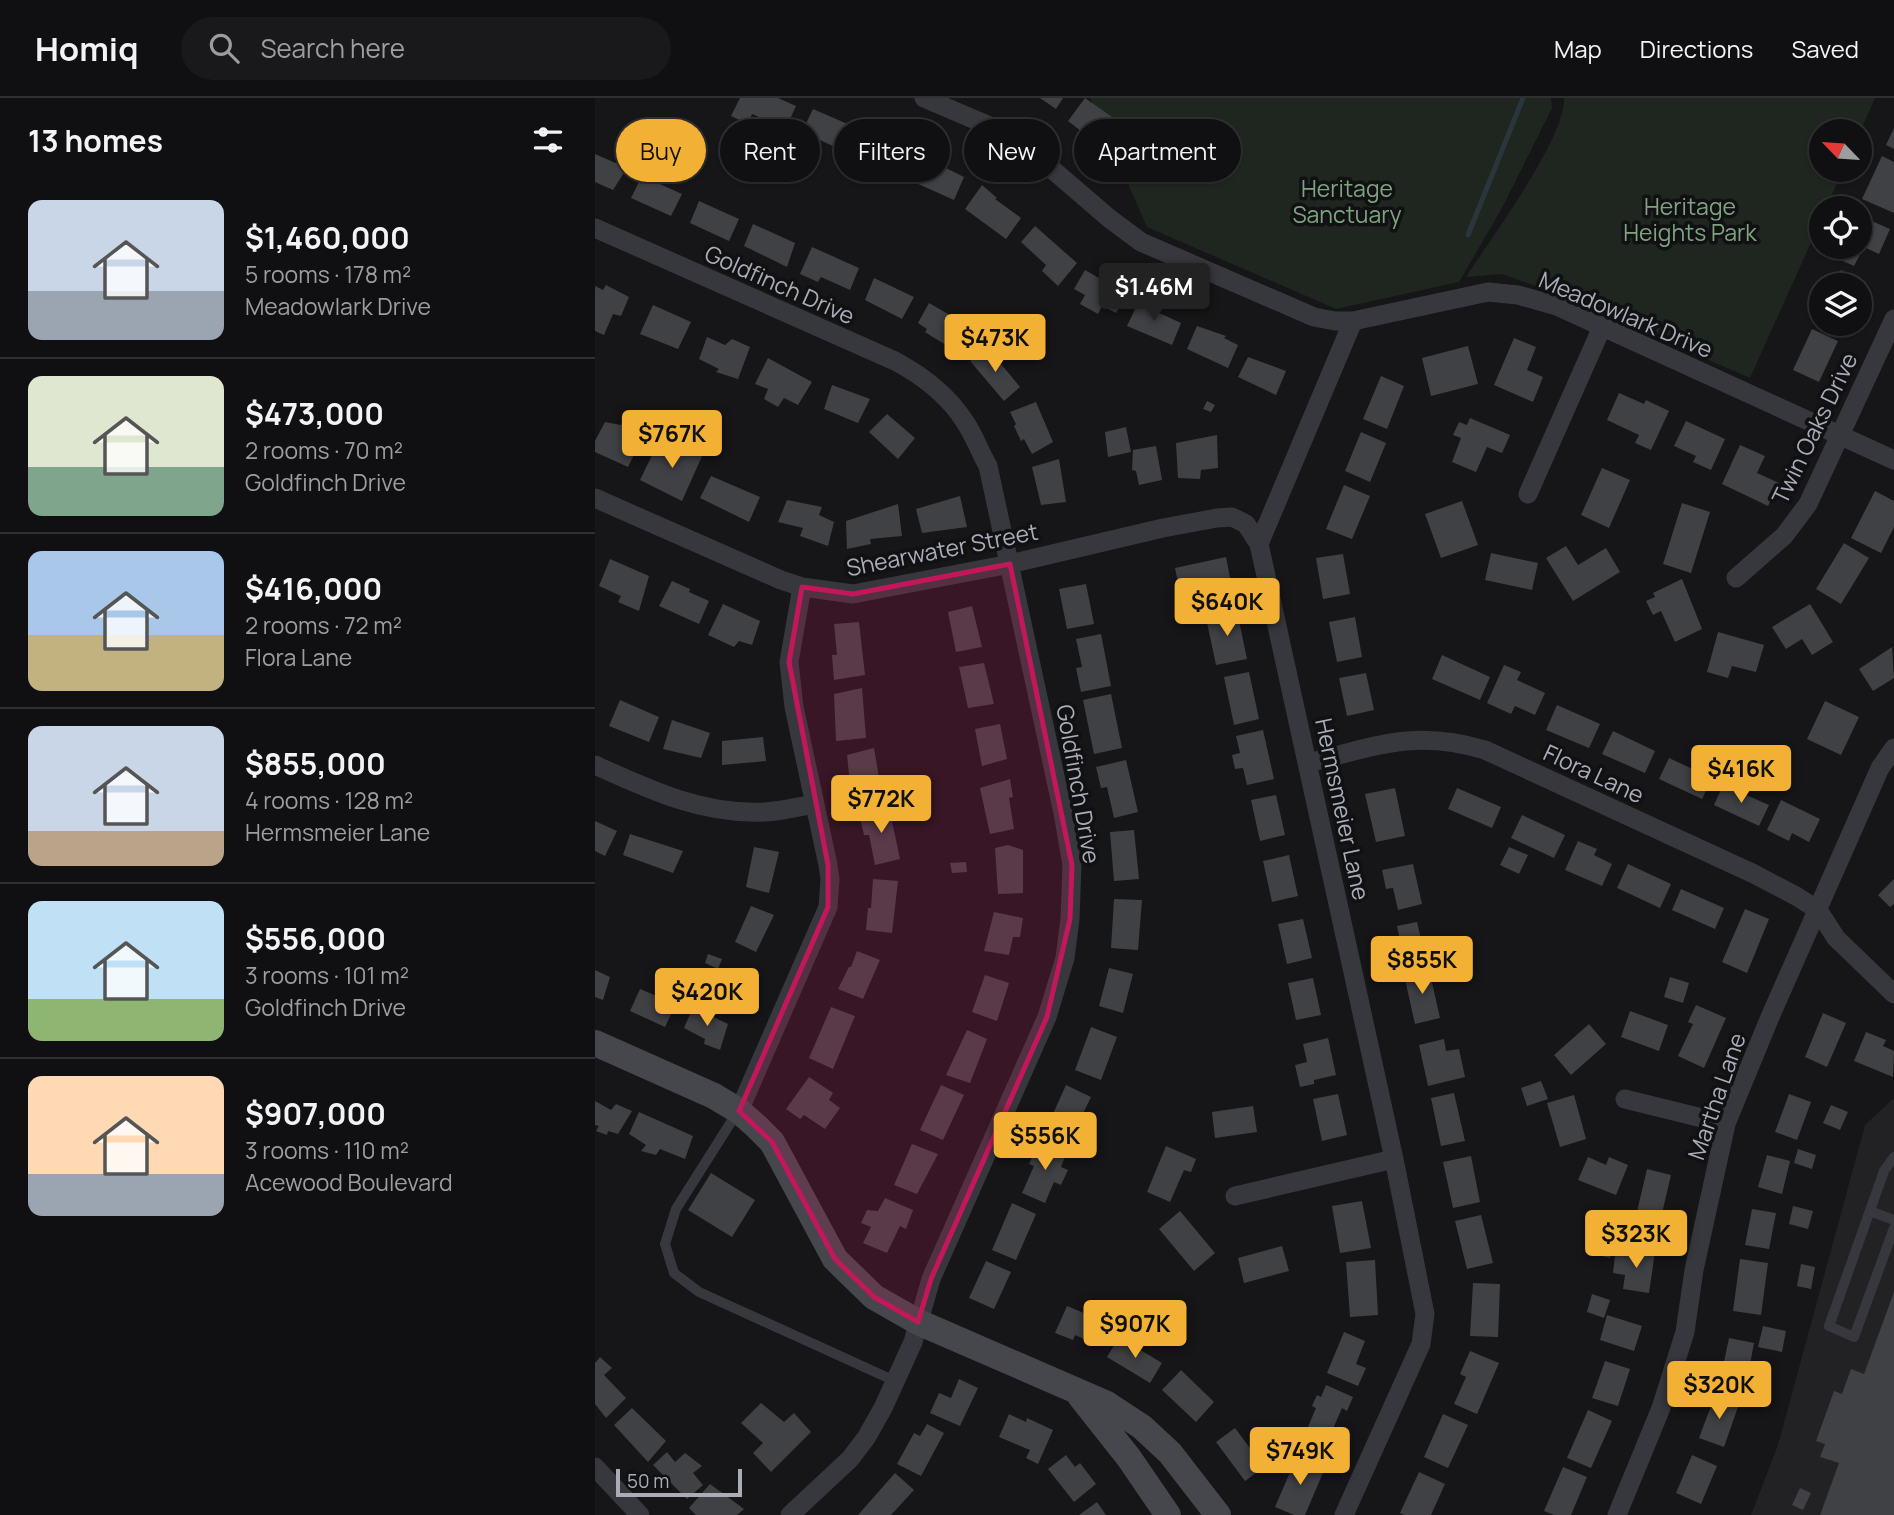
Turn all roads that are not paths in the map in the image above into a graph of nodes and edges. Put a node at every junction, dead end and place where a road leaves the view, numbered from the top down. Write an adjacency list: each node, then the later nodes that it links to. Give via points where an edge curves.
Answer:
1 (924, 98): 4 (street, Meadowlark Drive, via 1006,133 1142,242 1314,317)
2 (595, 228): 11 (street, Goldfinch Drive, via 921,375 965,421 988,466)
3 (1894, 319): 6 (street, Twin Oaks Drive)
4 (1353, 321): 5 (street, Meadowlark Drive, via 1488,292 1556,306); 10 (street)
5 (1602, 327): 6 (street, Meadowlark Drive); 8 (street)
6 (1841, 436): 7 (street, Meadowlark Drive); 12 (street, Twin Oaks Drive, via 1800,517)
7 (1894, 460)
8 (1528, 494)
9 (595, 498): 13 (street, Shearwater Street)
10 (1259, 544): 11 (street, Shearwater Street, via 1246,524 1232,517 1217,518); 15 (street, Hermsmeier Lane)
11 (1010, 564): 13 (street, Shearwater Street, via 852,594); 30 (street, Goldfinch Drive, via 1070,852 1070,919 1063,968 1047,1017 931,1279)
12 (1736, 578)
13 (802, 587): 17 (street, via 789,662)
14 (1894, 748): 18 (street, Martha Lane, via 1880,768)
15 (1308, 763): 18 (street, Flora Lane, via 1401,740 1458,742 1752,873); 25 (street, Hermsmeier Lane)
16 (595, 765): 17 (street, via 681,802 714,810 765,811)
17 (814, 804): 22 (street, via 831,879 828,907)
18 (1818, 909): 19 (street, Flora Lane, via 1836,938); 23 (street, Martha Lane)
19 (1894, 994)
20 (595, 1043): 22 (street)
21 (1626, 1098): 23 (street)
22 (739, 1111): 30 (street, via 772,1142 835,1259 874,1297); 31 (lane, via 676,1209 665,1244 674,1273 699,1292)
23 (1727, 1124): 39 (street, Martha Lane, via 1693,1270 1685,1332 1661,1408)
24 (1894, 1157): 27 (lane)
25 (1394, 1159): 26 (street); 38 (street, Hermsmeier Lane, via 1425,1314 1421,1344)
26 (1235, 1196)
27 (1870, 1211): 28 (lane); 29 (lane, via 1829,1326 1854,1337)
28 (1894, 1220)
29 (1894, 1228)
30 (918, 1322): 31 (street, Goldfinch Drive); 32 (street)
31 (895, 1381): 35 (street, Goldfinch Drive, via 850,1459)
32 (1077, 1392): 36 (street); 37 (street, via 1107,1404 1142,1427 1170,1453)
33 (595, 1467): 34 (street)
34 (641, 1515)
35 (790, 1515)
36 (1168, 1515)
37 (1218, 1515)
38 (1344, 1515)
39 (1617, 1515)

